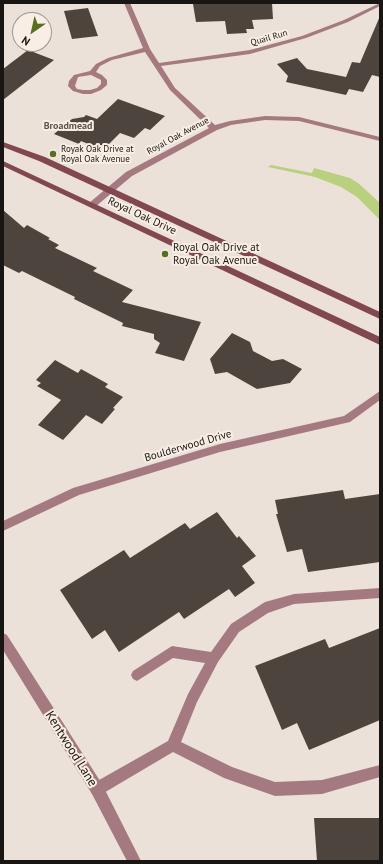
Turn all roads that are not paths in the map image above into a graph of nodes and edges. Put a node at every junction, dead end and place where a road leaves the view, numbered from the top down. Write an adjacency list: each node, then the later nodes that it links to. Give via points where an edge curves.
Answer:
1 (127, 3): 3 (street)
2 (380, 4): 4 (street, Quail Run, via 318,32 250,52)
3 (147, 49): 4 (street); 5 (street, via 98,65)
4 (157, 66): 6 (street, via 172,89)
5 (92, 73)
6 (214, 128): 7 (street, Royal Oak Avenue, via 247,120 282,118 316,122); 10 (street, Royal Oak Avenue, via 129,174)
7 (380, 139)
8 (3, 144): 10 (main road, Royal Oak Drive)
9 (3, 163): 11 (main road, Royal Oak Drive)
10 (109, 190): 11 (street, Royal Oak Avenue); 12 (main road, Royal Oak Drive)
11 (92, 205): 13 (main road, Royal Oak Drive)
12 (380, 316)
13 (380, 341)
14 (380, 396): 15 (street, Boulderwood Drive, via 347,419 220,448 77,490)
15 (3, 526)
16 (380, 593): 18 (street, via 294,599 265,608 235,628)
17 (3, 639): 22 (street, Kentwood Lane)
18 (214, 658): 19 (street, via 172,652); 20 (street, via 192,698)
19 (137, 675)
20 (173, 745): 21 (street, via 229,773 275,789 322,787); 22 (street)
21 (380, 771)
22 (97, 789): 23 (street, Kentwood Lane)
23 (134, 861)

